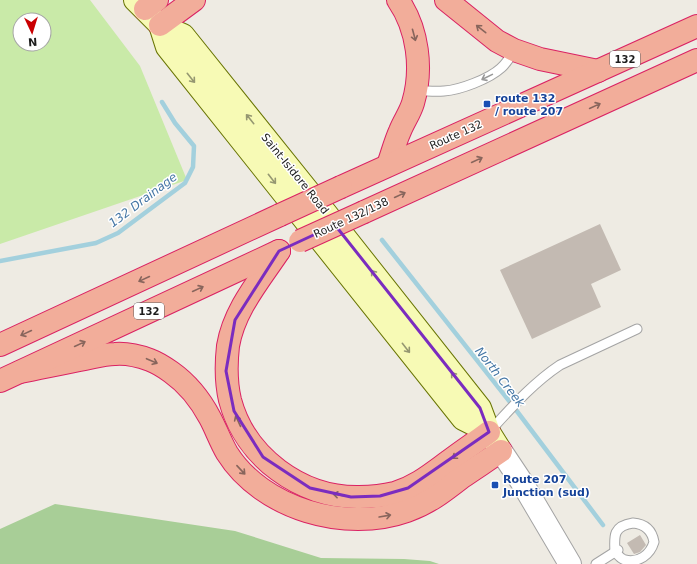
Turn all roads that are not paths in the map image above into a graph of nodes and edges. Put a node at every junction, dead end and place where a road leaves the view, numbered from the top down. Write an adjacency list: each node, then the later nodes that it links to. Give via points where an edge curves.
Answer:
1 (194, 0): 5 (highway)
2 (398, 0): 10 (highway, one-way to 10, via 414,35 418,54)
3 (446, 0): 7 (highway, one-way to 3, via 497,41)
4 (146, 3): 5 (main road, Saint-Isidore Road)
5 (160, 26): 17 (main road, Saint-Isidore Road, via 325,212 480,408)
6 (697, 26): 9 (highway, Route 132 / 132)
7 (514, 50): 9 (highway, via 540,59); 10 (lane, one-way to 10, via 502,68 474,83 446,91)
8 (690, 63): 12 (highway, Route 132/138 / 132, one-way to 8, bridge)
9 (598, 71): 11 (highway, Route 132 / 132)
10 (416, 90): 11 (highway, via 413,104 400,130)
11 (388, 166): 14 (highway, Route 132 / 132, one-way to 14, bridge)
12 (279, 251): 15 (highway, Route 132/138 / 132, one-way to 12); 17 (highway, one-way to 12, via 421,481 408,488 380,496 351,497 326,493 310,488 278,470 263,457 241,428 230,399 226,371 228,345 239,311)
13 (637, 329): 17 (lane, via 549,372)
14 (0, 345)
15 (20, 372): 16 (highway); 18 (highway, one-way to 18, via 114,354 131,354 152,360 174,374 196,395 228,453 252,481 269,494 299,508 332,517 359,520 406,511 430,501)
16 (0, 381)
17 (489, 432): 18 (main road, Saint-Isidore Road)
18 (501, 451): 20 (street, Saint-Isidore Road)
19 (616, 551): 19 (lane, via 614,537 621,526 637,523 651,532 654,542 645,557 633,561 623,560); 21 (lane)
20 (569, 564)
21 (596, 564)

